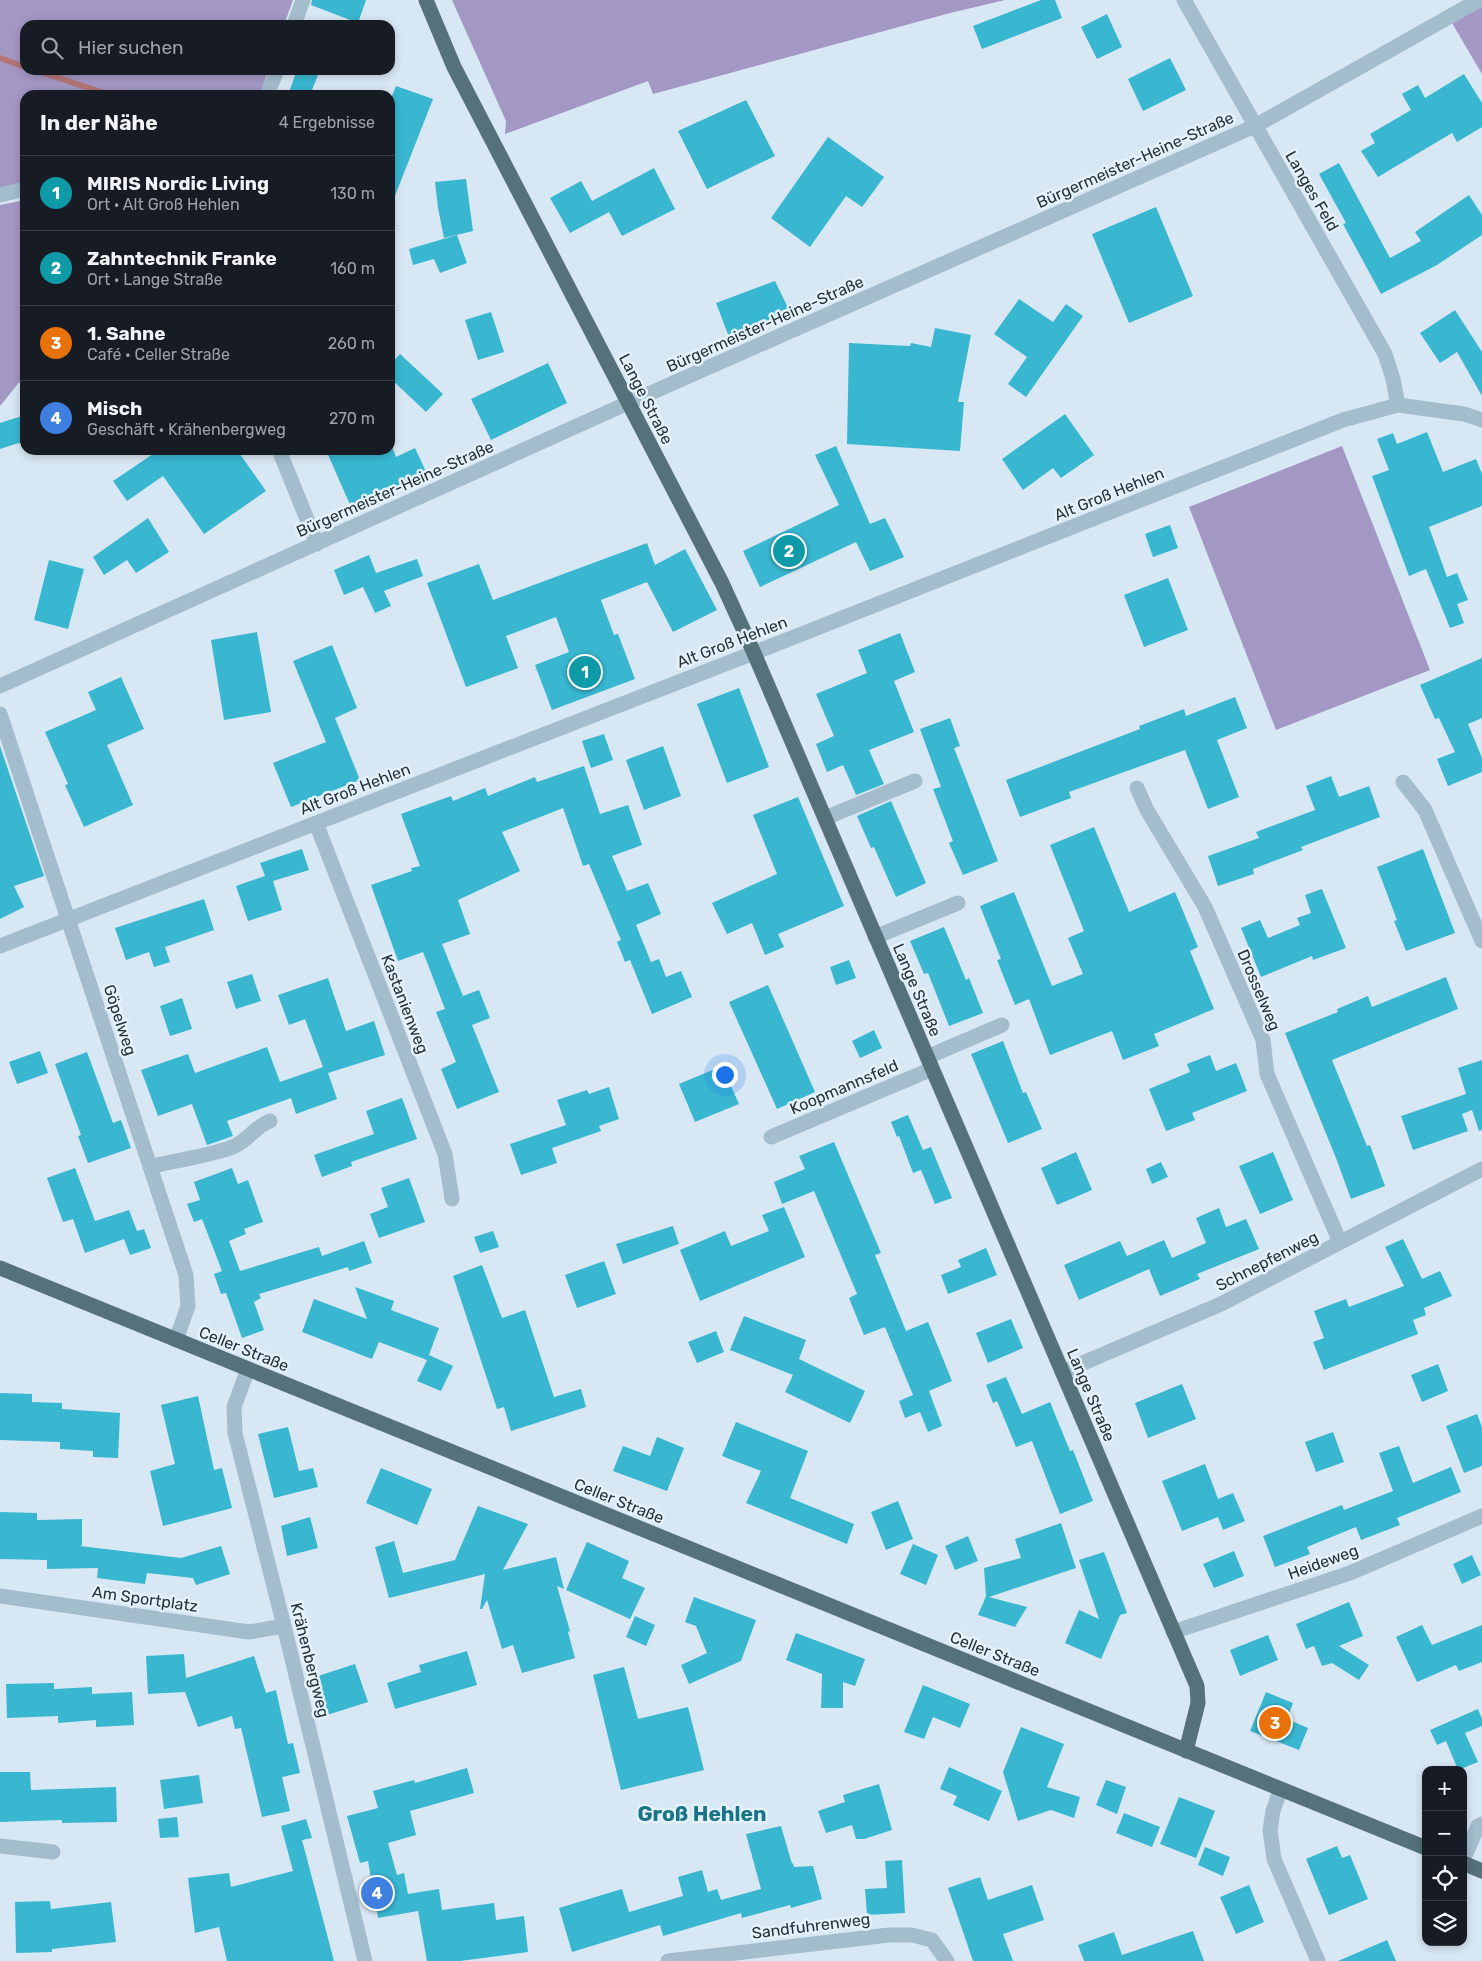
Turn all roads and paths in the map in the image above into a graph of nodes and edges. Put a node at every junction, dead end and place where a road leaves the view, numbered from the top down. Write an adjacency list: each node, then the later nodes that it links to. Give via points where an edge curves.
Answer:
1 (303, 0): 5 (street)
2 (426, 0): 11 (main road, Lange Straße, via 454,67)
3 (1184, 0): 8 (street, Langes Feld)
4 (1480, 0): 8 (street, Bürgermeister-Heine-Straße)
5 (296, 20)
6 (275, 75): 7 (street)
7 (269, 90)
8 (1255, 126): 11 (street, Bürgermeister-Heine-Straße); 12 (street, Langes Feld, via 1385,354)
9 (20, 190): 10 (street)
10 (0, 195)
11 (628, 403): 15 (street, Bürgermeister-Heine-Straße); 16 (main road, Lange Straße, via 722,583)
12 (1398, 405): 13 (street, Alt Groß Hehlen, via 1464,414); 16 (street, Alt Groß Hehlen, via 1342,420)
13 (1482, 420)
14 (281, 455): 15 (street)
15 (317, 544): 17 (street, Bürgermeister-Heine-Straße)
16 (754, 653): 22 (main road, Lange Straße); 23 (street, Alt Groß Hehlen)
17 (0, 686)
18 (0, 714): 25 (street, Göpelweg)
19 (915, 780): 22 (street)
20 (1403, 782): 27 (street, via 1425,810)
21 (1136, 788): 36 (street, Drosselweg, via 1205,907 1263,1040 1267,1074)
22 (825, 818): 26 (main road, Lange Straße)
23 (316, 823): 25 (street, Alt Groß Hehlen); 35 (street, Kastanienweg, via 445,1154)
24 (958, 903): 26 (street, Lange Straße)
25 (69, 920): 28 (street, Alt Groß Hehlen); 33 (street, Göpelweg)
26 (875, 937): 30 (main road, Lange Straße)
27 (1482, 941)
28 (0, 946)
29 (1002, 1025): 30 (street, Lange Straße)
30 (929, 1063): 32 (street, Koopmannsfeld); 40 (main road, Lange Straße)
31 (270, 1121): 33 (street, via 262,1123 248,1138 221,1151)
32 (771, 1137)
33 (150, 1167): 38 (street, Göpelweg, via 186,1275 188,1306)
34 (1482, 1169): 36 (street, Schnepfenweg)
35 (452, 1199)
36 (1340, 1242): 40 (street, Schnepfenweg, via 1221,1304)
37 (0, 1268): 38 (main road, Celler Straße)
38 (176, 1340): 39 (main road, Celler Straße)
39 (248, 1369): 43 (street, Krähenbergweg, via 234,1407 234,1433); 45 (main road, Celler Straße)
40 (1062, 1372): 44 (main road, Lange Straße)
41 (1482, 1516): 44 (street, Heideweg, via 1350,1573)
42 (0, 1596): 43 (street, Am Sportplatz, via 249,1632)
43 (284, 1626): 54 (street, Krähenbergweg)
44 (1173, 1632): 45 (main road, Lange Straße, via 1197,1686 1198,1703)
45 (1186, 1751): 46 (main road, Celler Straße)
46 (1280, 1791): 49 (main road, Celler Straße); 57 (street, via 1270,1830 1274,1859)
47 (1482, 1824): 51 (street, via 1478,1826)
48 (0, 1846): 50 (street)
49 (1422, 1846)
50 (54, 1852)
51 (1466, 1856)
52 (1467, 1864): 53 (main road)
53 (1482, 1871)
54 (365, 1961)
55 (668, 1961): 56 (street, Sandfuhrenweg, via 912,1934 932,1940)
56 (947, 1961)
57 (1318, 1961)

